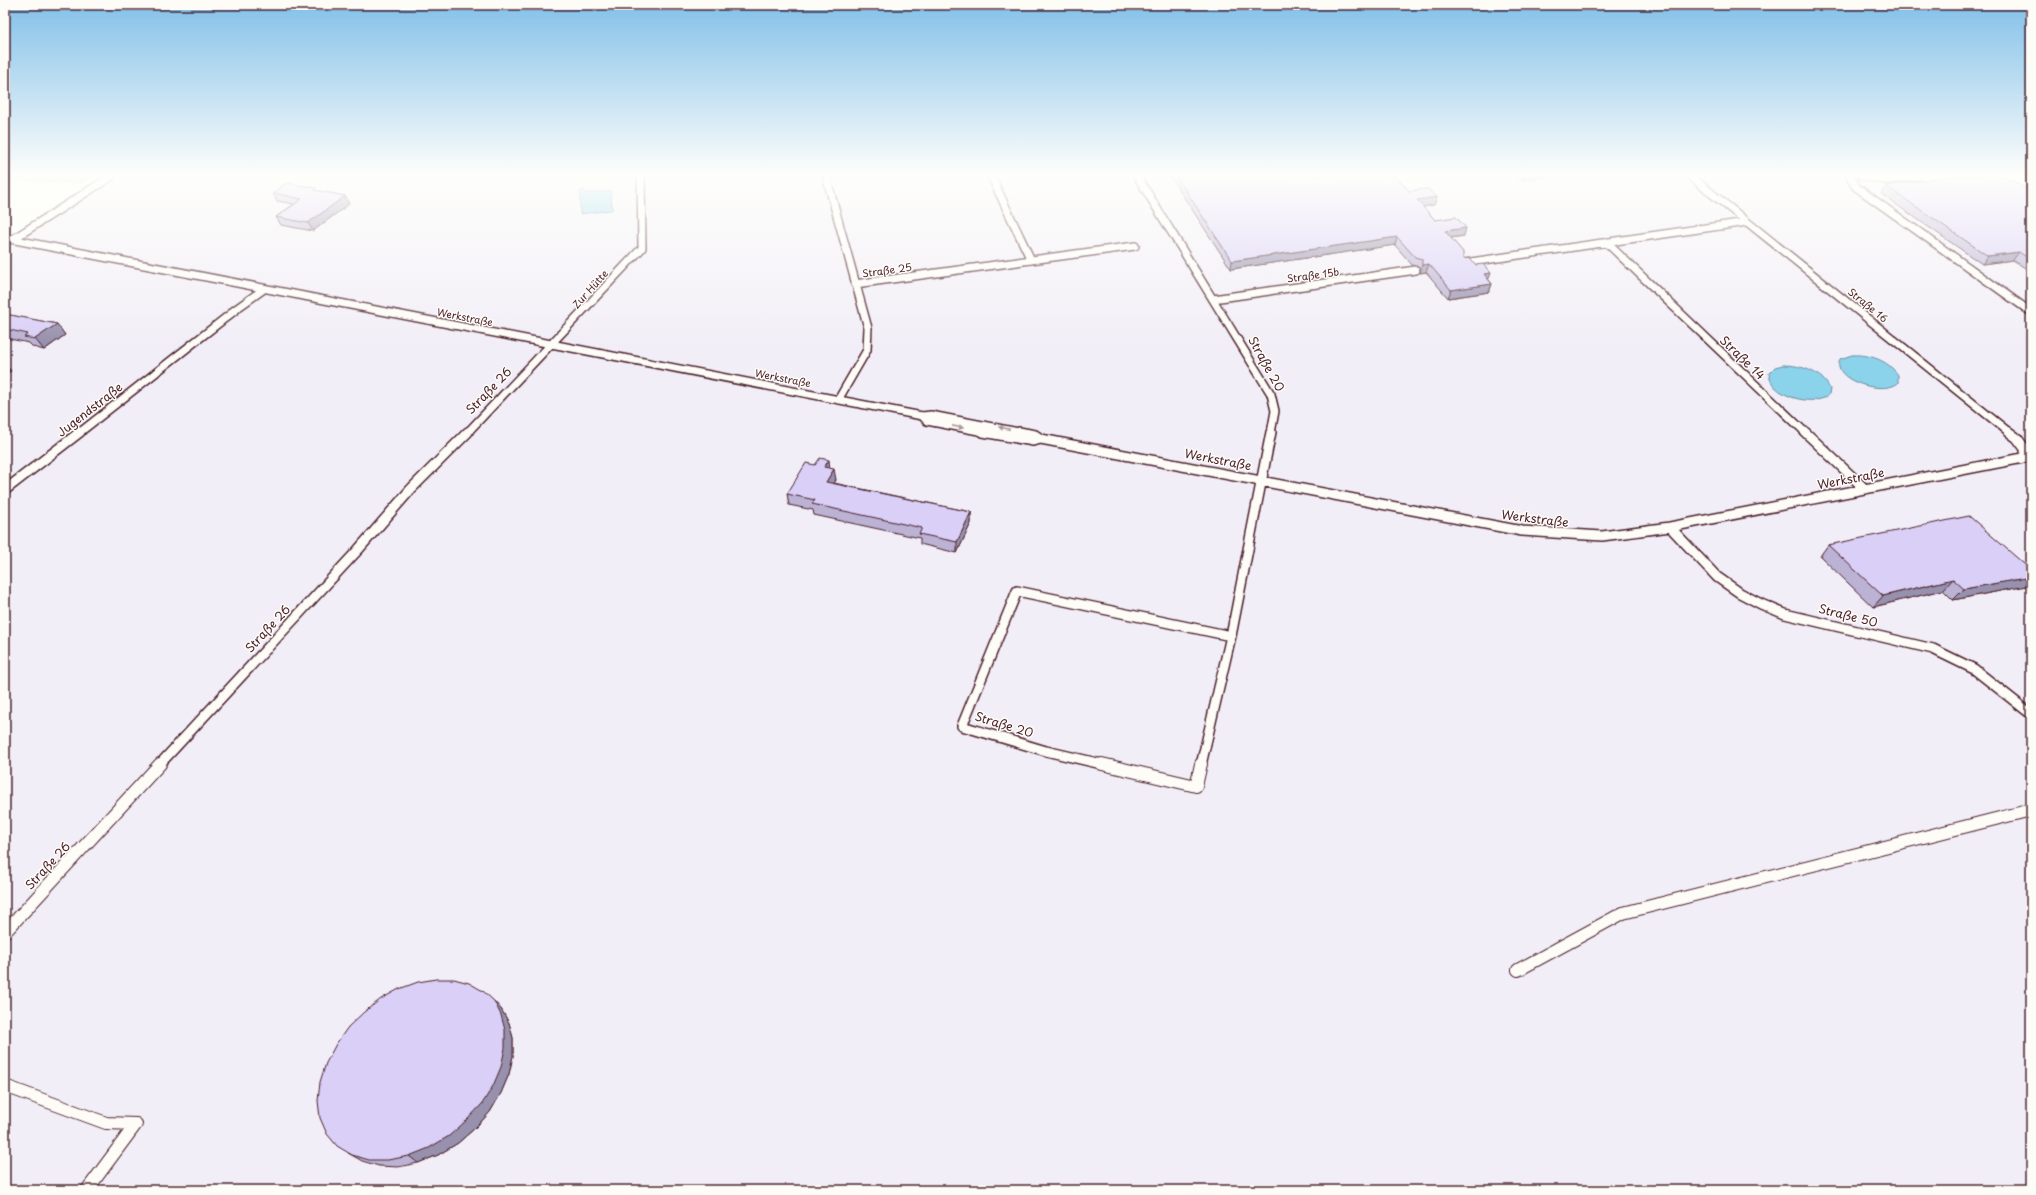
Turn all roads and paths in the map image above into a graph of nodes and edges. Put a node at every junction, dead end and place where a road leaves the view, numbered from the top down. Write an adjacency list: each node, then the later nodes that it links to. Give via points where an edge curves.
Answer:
1 (24, 232): 10 (street)
2 (642, 232): 20 (street, Zur Hütte, via 642,248)
3 (841, 232): 16 (street)
4 (1018, 232): 13 (street)
5 (1171, 232): 18 (street, Straße 20)
6 (1678, 232): 11 (street)
7 (1759, 232): 22 (street, Straße 16, via 2017,438 2023,444)
8 (1919, 232): 19 (street)
9 (5, 238): 10 (street, Werkstraße)
10 (13, 239): 17 (street, Werkstraße)
11 (1606, 242): 14 (street); 24 (street, Straße 14)
12 (1134, 246): 13 (street, Straße 25)
13 (1031, 260): 16 (street, Straße 25)
14 (1464, 263)
15 (1416, 270): 18 (street, Straße 15b)
16 (855, 284): 21 (street, via 868,328 867,350)
17 (264, 289): 20 (street, Werkstraße); 25 (street, Jugendstraße)
18 (1213, 299): 23 (street, Straße 20, via 1271,394 1275,411)
19 (2031, 312)
20 (553, 345): 21 (street, Werkstraße); 30 (street, Straße 26, via 411,489 332,579)
21 (838, 400): 23 (street, Werkstraße, via 922,416 927,421 1033,441 1042,439)
22 (2025, 454): 24 (street, Werkstraße, via 2017,460)
23 (1262, 481): 26 (street, Werkstraße, via 1529,532 1602,536); 27 (street, Straße 20)
24 (1865, 489): 26 (street, Werkstraße)
25 (5, 490)
26 (1670, 527): 28 (street, Straße 50, via 1717,577 1761,604 1785,614 1933,650 1974,669)
27 (1231, 636): 27 (street, Straße 20, via 1017,591 962,726 1046,751 1196,786)
28 (2031, 714)
29 (2031, 810): 31 (street, via 1622,913)
30 (5, 932)
31 (1518, 970)
32 (5, 1086): 33 (street, via 106,1123 136,1124)
33 (87, 1190)

